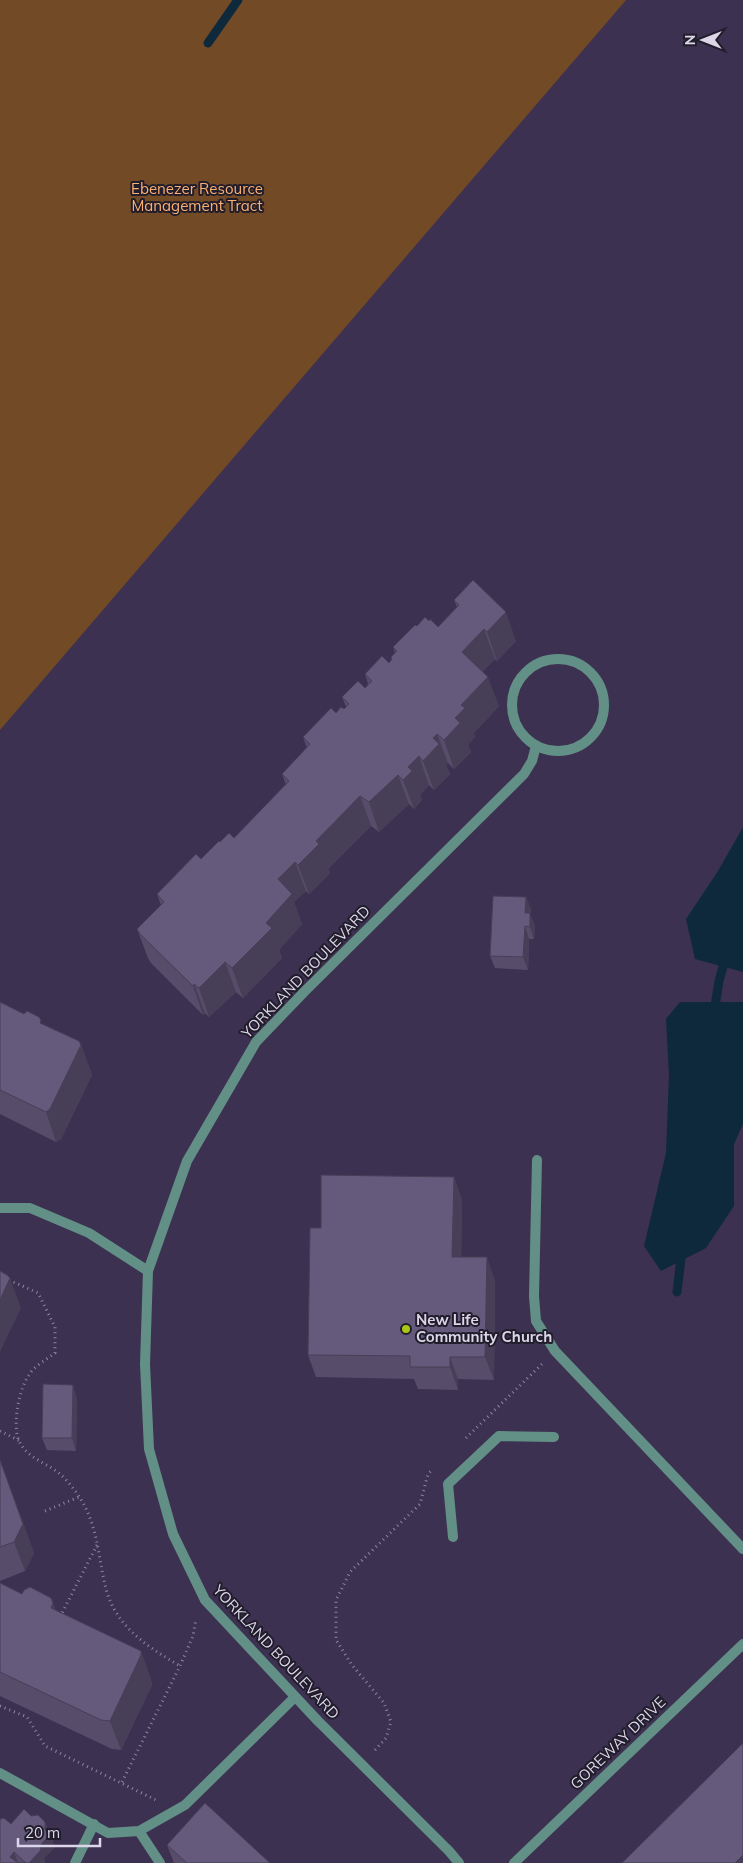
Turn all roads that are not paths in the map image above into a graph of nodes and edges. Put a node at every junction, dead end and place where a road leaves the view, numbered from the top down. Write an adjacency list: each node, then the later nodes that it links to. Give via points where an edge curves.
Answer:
1 (536, 746): 1 (street, via 551,751 567,751 593,736 601,723 603,693 587,668 559,658 530,668 520,679 513,693 512,709 524,737); 4 (street, YORKLAND BOULEVARD, via 524,774 256,1042 187,1161)
2 (537, 1160): 7 (street, via 536,1321 555,1351)
3 (0, 1208): 4 (street, via 30,1208 89,1233)
4 (148, 1271): 9 (street, YORKLAND BOULEVARD, via 145,1364 150,1449 173,1534 205,1600)
5 (554, 1437): 6 (street, via 499,1436 448,1484)
6 (453, 1537)
7 (743, 1550)
8 (743, 1644): 16 (street, GOREWAY DRIVE)
9 (296, 1697): 12 (street, via 185,1804); 15 (street, YORKLAND BOULEVARD)
10 (0, 1773): 11 (street)
11 (94, 1824): 12 (street, via 108,1833); 13 (street)
12 (139, 1831): 14 (street)
13 (75, 1863)
14 (160, 1863)
15 (459, 1863)
16 (514, 1863)

